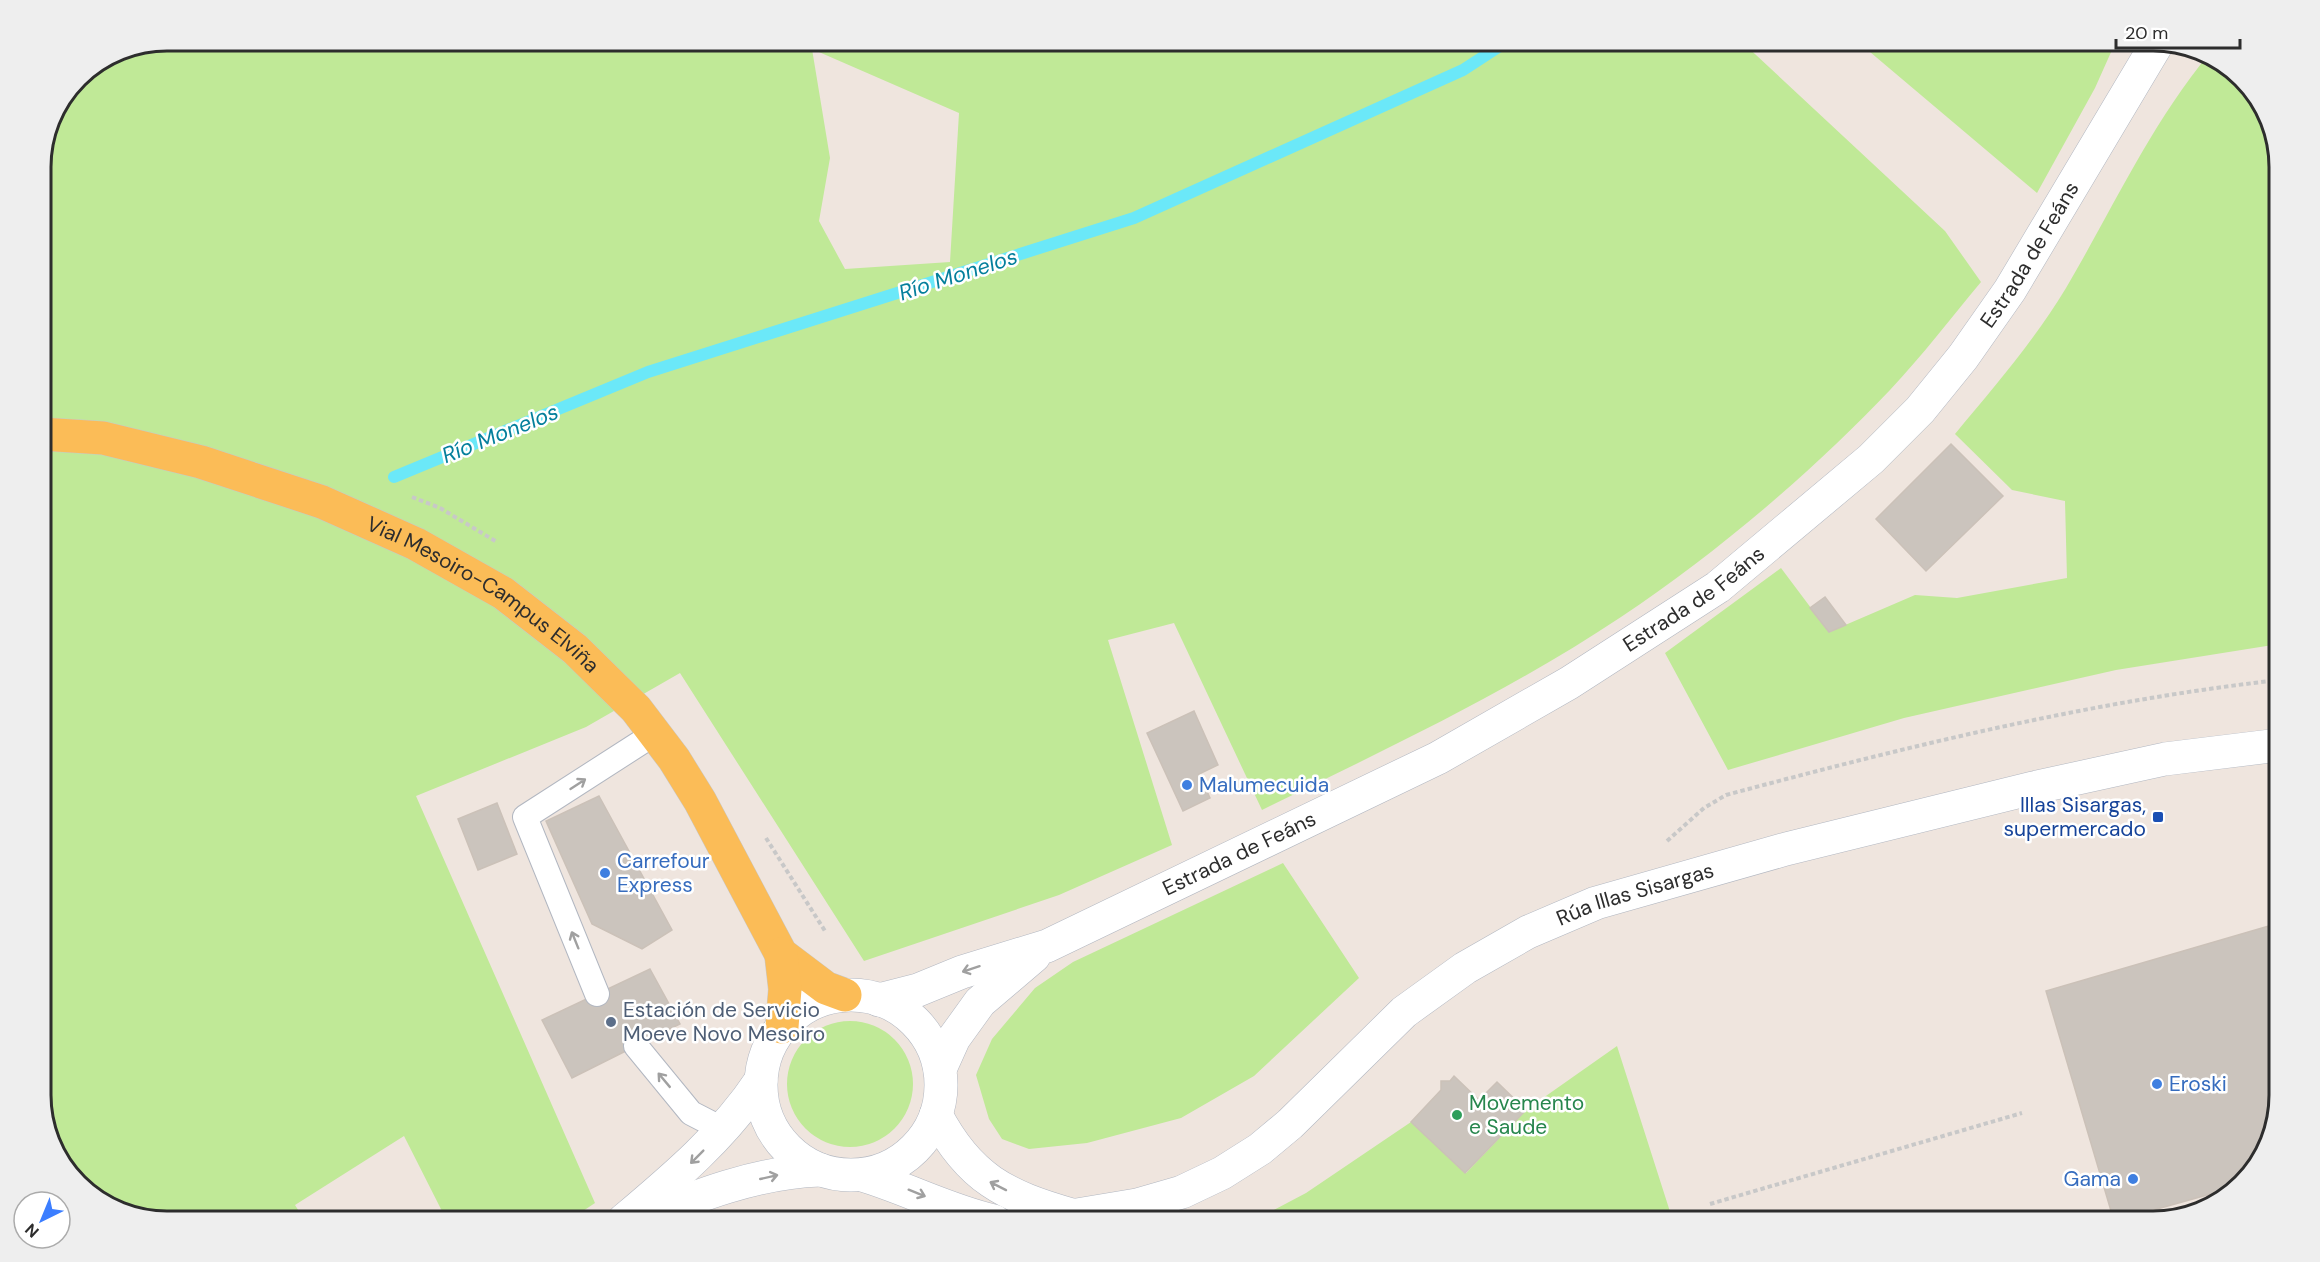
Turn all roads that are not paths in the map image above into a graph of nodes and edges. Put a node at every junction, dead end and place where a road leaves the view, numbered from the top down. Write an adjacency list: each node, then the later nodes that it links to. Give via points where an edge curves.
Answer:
1 (2139, 56): 5 (street, Estrada de Feáns, via 2010,290 1963,357 1871,459 1718,587 1569,683 1438,758)
2 (51, 435): 3 (main road, Vial Mesoiro-Campus Elviña, via 103,438 201,462 322,502 416,544 503,593 566,642 606,678)
3 (654, 734): 6 (main road, Vial Mesoiro-Campus Elviña, via 700,801); 7 (lane, one-way to 3, via 525,817)
4 (2269, 746): 22 (street, Rúa Illas Sisargas, via 2165,759 2033,788 1786,849 1596,903 1528,932 1465,968 1413,1005 1290,1124 1222,1173 1182,1192)
5 (1047, 946): 9 (street, Estrada de Feáns, one-way to 9); 12 (street, Estrada de Feáns, via 980,1002 954,1038)
6 (781, 954): 8 (main road, Vial Mesoiro-Campus Elviña, via 826,988); 10 (main road, Vial Mesoiro-Campus Elviña, via 785,989)
7 (597, 994)
8 (845, 995): 9 (street, Estrada de Feáns); 10 (street, Estrada de Feáns, via 810,1005)
9 (879, 1000): 12 (street, Estrada de Feáns, via 901,1010 919,1026)
10 (782, 1027): 13 (street, Estrada de Feáns, via 771,1043)
11 (636, 1046): 15 (lane, one-way to 11, via 691,1113)
12 (940, 1069): 14 (street, Estrada de Feáns)
13 (761, 1080): 15 (street); 16 (street, Estrada de Feáns, via 770,1125 792,1153)
14 (936, 1115): 17 (street, Estrada de Feáns, via 927,1133 900,1162); 21 (street, Rúa Illas Sisargas, one-way to 14, via 990,1182 952,1146)
15 (724, 1130): 18 (street, one-way to 18)
16 (820, 1170): 17 (street, Estrada de Feáns); 19 (street, one-way to 16, via 698,1195 770,1176)
17 (862, 1175): 20 (street, one-way to 20)
18 (635, 1211)
19 (659, 1211)
20 (960, 1211)
21 (1058, 1211)
22 (1098, 1211)

